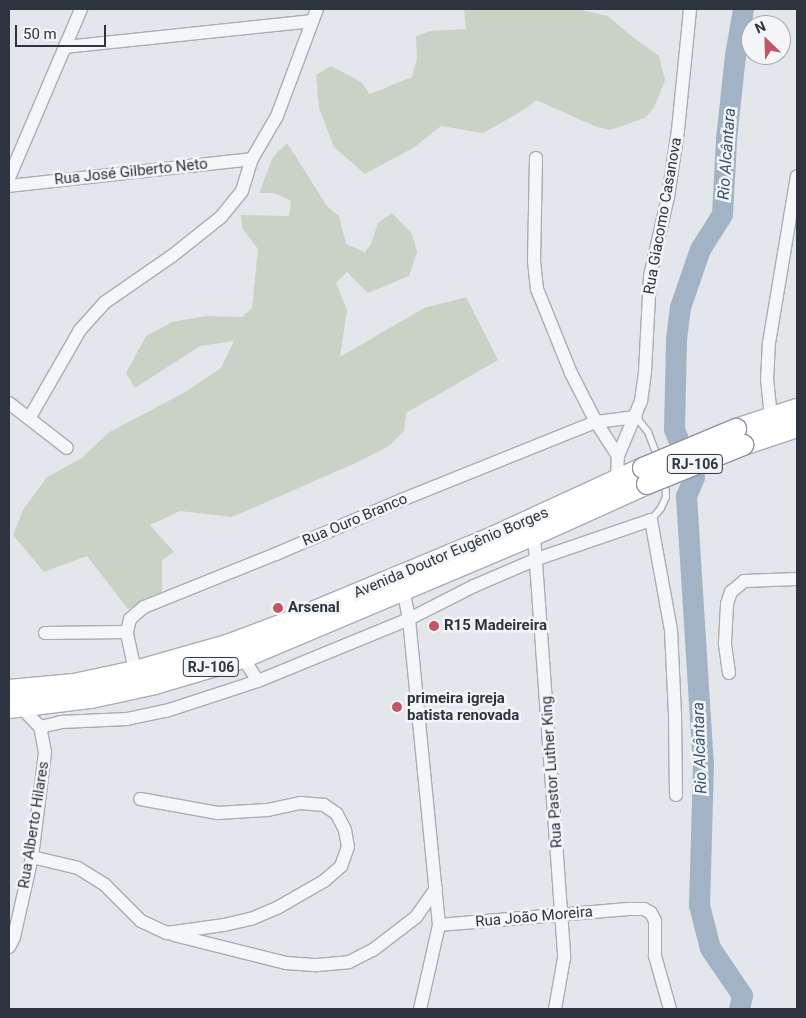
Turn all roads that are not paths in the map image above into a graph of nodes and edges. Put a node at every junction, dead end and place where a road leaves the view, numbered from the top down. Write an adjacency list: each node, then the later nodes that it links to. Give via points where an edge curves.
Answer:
1 (81, 9): 4 (street)
2 (690, 9): 14 (street, Rua Giacomo Casanova, via 668,197 650,276 645,372)
3 (314, 15): 4 (street); 6 (street, via 277,116)
4 (64, 47): 8 (street)
5 (536, 158): 16 (street, via 534,261 537,289 571,373)
6 (252, 159): 9 (street, Rua José Gilberto Neto); 13 (street, via 242,190 221,217 104,303 80,330)
7 (797, 176): 10 (street)
8 (9, 178)
9 (9, 186)
10 (795, 201): 15 (street, via 768,343)
11 (9, 403): 13 (street)
12 (797, 409): 15 (highway, Avenida Doutor Eugênio Borges / RJ-106)
13 (30, 417): 19 (street)
14 (636, 417): 16 (street, Rua Ouro Branco); 20 (street, Rua Giacomo Casanova); 23 (lane, via 648,432 666,483 662,508)
15 (770, 417): 18 (highway, Avenida Doutor Eugênio Borges / RJ-106)
16 (596, 422): 20 (street); 29 (street, Rua Ouro Branco, via 144,607 130,619)
17 (797, 427): 18 (highway, Avenida Doutor Eugênio Borges / RJ-106)
18 (740, 437): 21 (highway, Avenida Doutor Eugênio Borges / RJ-106, bridge)
19 (67, 448)
20 (618, 456): 22 (street, Rua Giacomo Casanova)
21 (645, 476): 22 (highway, Avenida Doutor Eugênio Borges / RJ-106); 24 (highway, Avenida Doutor Eugênio Borges / RJ-106)
22 (617, 479): 32 (highway, Avenida Doutor Eugênio Borges / RJ-106, via 495,536 290,621 227,645)
23 (651, 520): 25 (street); 38 (street, via 671,630)
24 (534, 535): 25 (street, Rua Pastor Luther King); 27 (highway, Avenida Doutor Eugênio Borges / RJ-106)
25 (537, 559): 28 (street); 42 (street, Rua Pastor Luther King)
26 (797, 579): 33 (street, via 744,581 731,592 727,604 725,643)
27 (403, 590): 28 (street); 31 (highway, Avenida Doutor Eugênio Borges / RJ-106)
28 (409, 618): 34 (street); 41 (street)
29 (127, 632): 30 (street); 32 (street)
30 (45, 633)
31 (242, 658): 34 (street); 36 (highway, Avenida Doutor Eugênio Borges / RJ-106, via 155,684 91,698)
32 (135, 671): 35 (highway, Avenida Doutor Eugênio Borges / RJ-106, via 74,684)
33 (729, 673)
34 (258, 681): 37 (street, via 166,711 127,719 60,722)
35 (9, 690)
36 (15, 708): 37 (street)
37 (40, 727): 40 (street, Rua Alberto Hilares, via 45,752)
38 (676, 795)
39 (140, 799): 44 (street, via 218,813 266,810 300,803 324,805 337,814 346,830 348,847 341,866 297,898 251,919)
40 (32, 857): 44 (street, via 78,868 105,885 141,921); 45 (street, Rua Alberto Hilares)
41 (436, 888): 43 (street); 44 (street, via 416,917 373,950 349,962 286,963)
42 (562, 914): 43 (street, Rua João Moreira); 47 (street, Rua Pastor Luther King, via 564,958); 48 (street, Rua João Moreira, via 628,908 644,909 653,916 655,956)
43 (439, 925): 46 (street)
44 (167, 933)
45 (9, 948)
46 (420, 1009)
47 (554, 1009)
48 (670, 1009)

